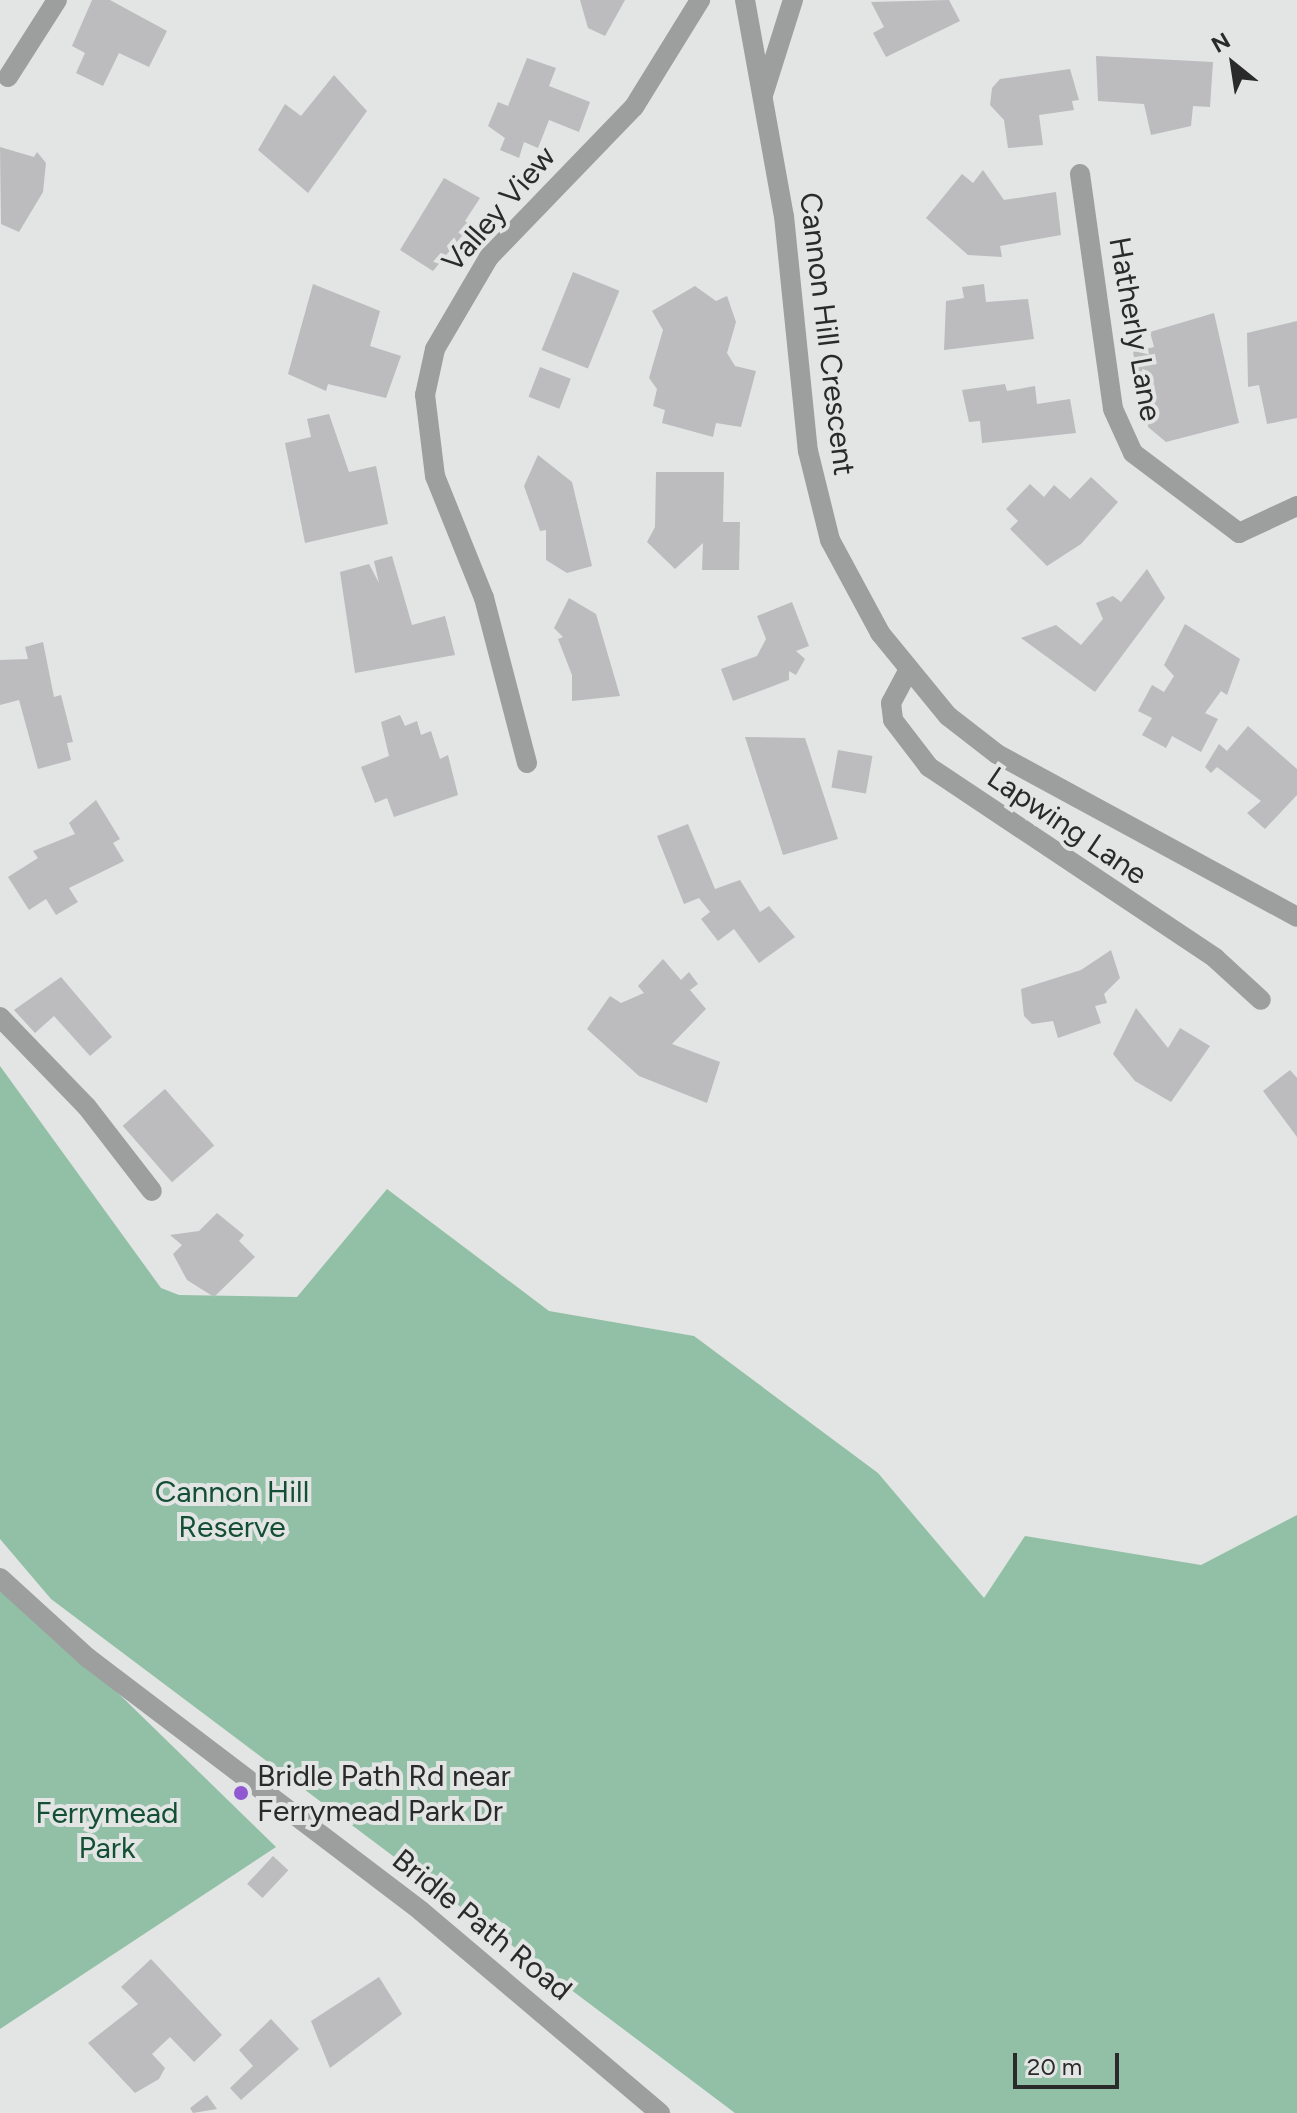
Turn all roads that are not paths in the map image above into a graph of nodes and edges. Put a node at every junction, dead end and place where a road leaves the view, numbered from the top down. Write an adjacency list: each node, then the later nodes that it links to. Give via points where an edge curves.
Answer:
1 (57, 0): 5 (street)
2 (700, 0): 10 (street, Valley View, via 634,107 489,257 455,306 425,395 435,476 484,598)
3 (745, 0): 6 (street, Cannon Hill Crescent, via 745,31)
4 (793, 0): 6 (street, Cannon Hill Crescent)
5 (8, 77)
6 (763, 95): 9 (street, Cannon Hill Crescent, via 819,499 851,583)
7 (1080, 174): 8 (street, Hatherly Lane, via 1120,434 1165,482 1239,533)
8 (1297, 506)
9 (907, 673): 11 (street, Cannon Hill Crescent, via 997,754); 12 (street, Lapwing Lane, via 891,703 893,720 929,767 1215,958)
10 (527, 763)
11 (1297, 917)
12 (1261, 1000)
13 (0, 1017): 14 (street, via 87,1107)
14 (152, 1191)
15 (0, 1578): 16 (street, Bridle Path Road, via 88,1658 421,1911)
16 (660, 2113)

